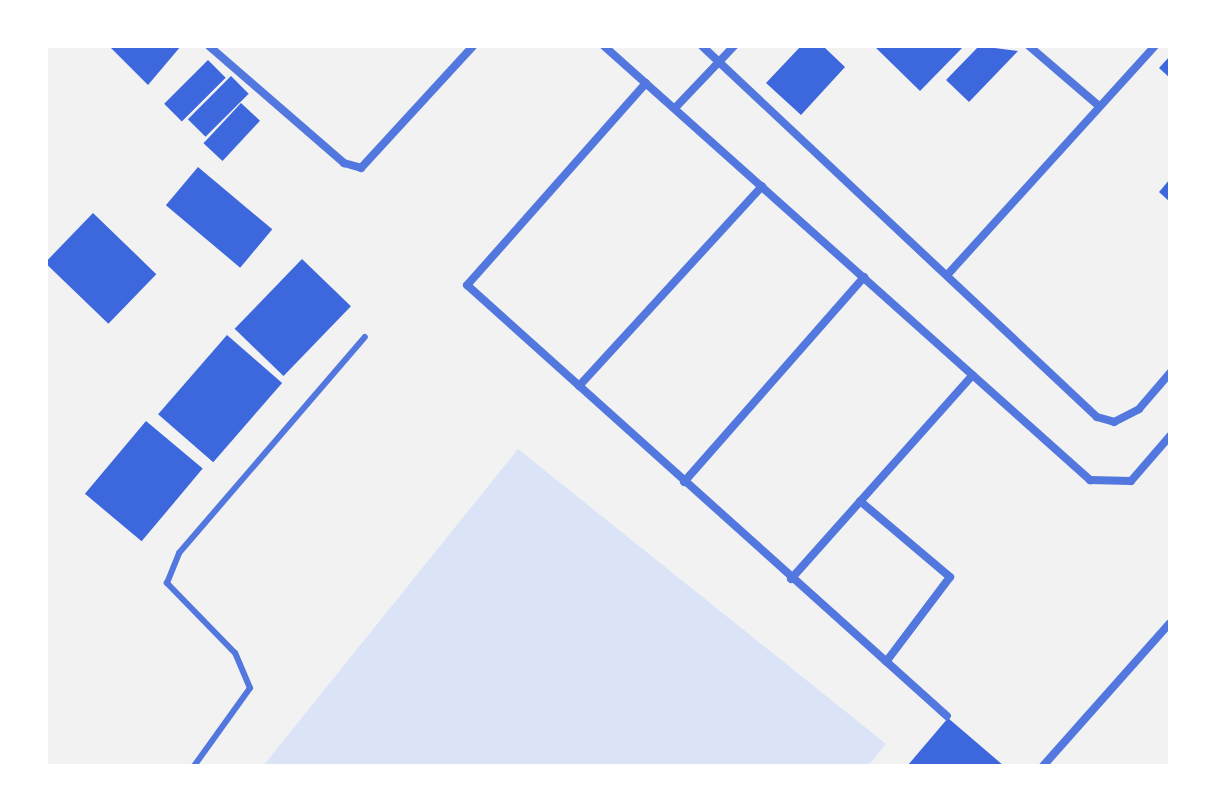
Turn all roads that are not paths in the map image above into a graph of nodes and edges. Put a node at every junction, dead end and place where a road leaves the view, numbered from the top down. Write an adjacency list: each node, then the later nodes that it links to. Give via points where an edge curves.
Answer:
1 (209, 46): 9 (street)
2 (227, 46): 9 (street)
3 (473, 46): 9 (street, via 361,168 344,163)
4 (604, 46): 11 (street)
5 (702, 46): 10 (street)
6 (734, 46): 10 (street)
7 (1029, 46): 12 (street)
8 (1155, 46): 12 (street)
9 (219, 55)
10 (719, 62): 13 (street); 15 (street)
11 (646, 83): 13 (street); 20 (street, via 467,285)
12 (1099, 106): 15 (street)
13 (675, 108): 14 (street)
14 (762, 186): 16 (street); 20 (street)
15 (949, 273): 18 (street, via 1097,417 1114,422 1139,409)
16 (864, 277): 19 (street); 22 (street)
17 (365, 337): 28 (lane, via 179,553 167,583 235,653 250,688)
18 (1170, 373)
19 (973, 375): 21 (street, via 1090,480 1131,481); 23 (street)
20 (579, 386): 22 (street)
21 (1170, 436)
22 (684, 482): 24 (street)
23 (860, 501): 24 (street); 26 (street, via 950,577)
24 (791, 579): 26 (street)
25 (1170, 623): 29 (street)
26 (886, 662): 27 (street)
27 (947, 716)
28 (194, 766)
29 (1043, 766)

